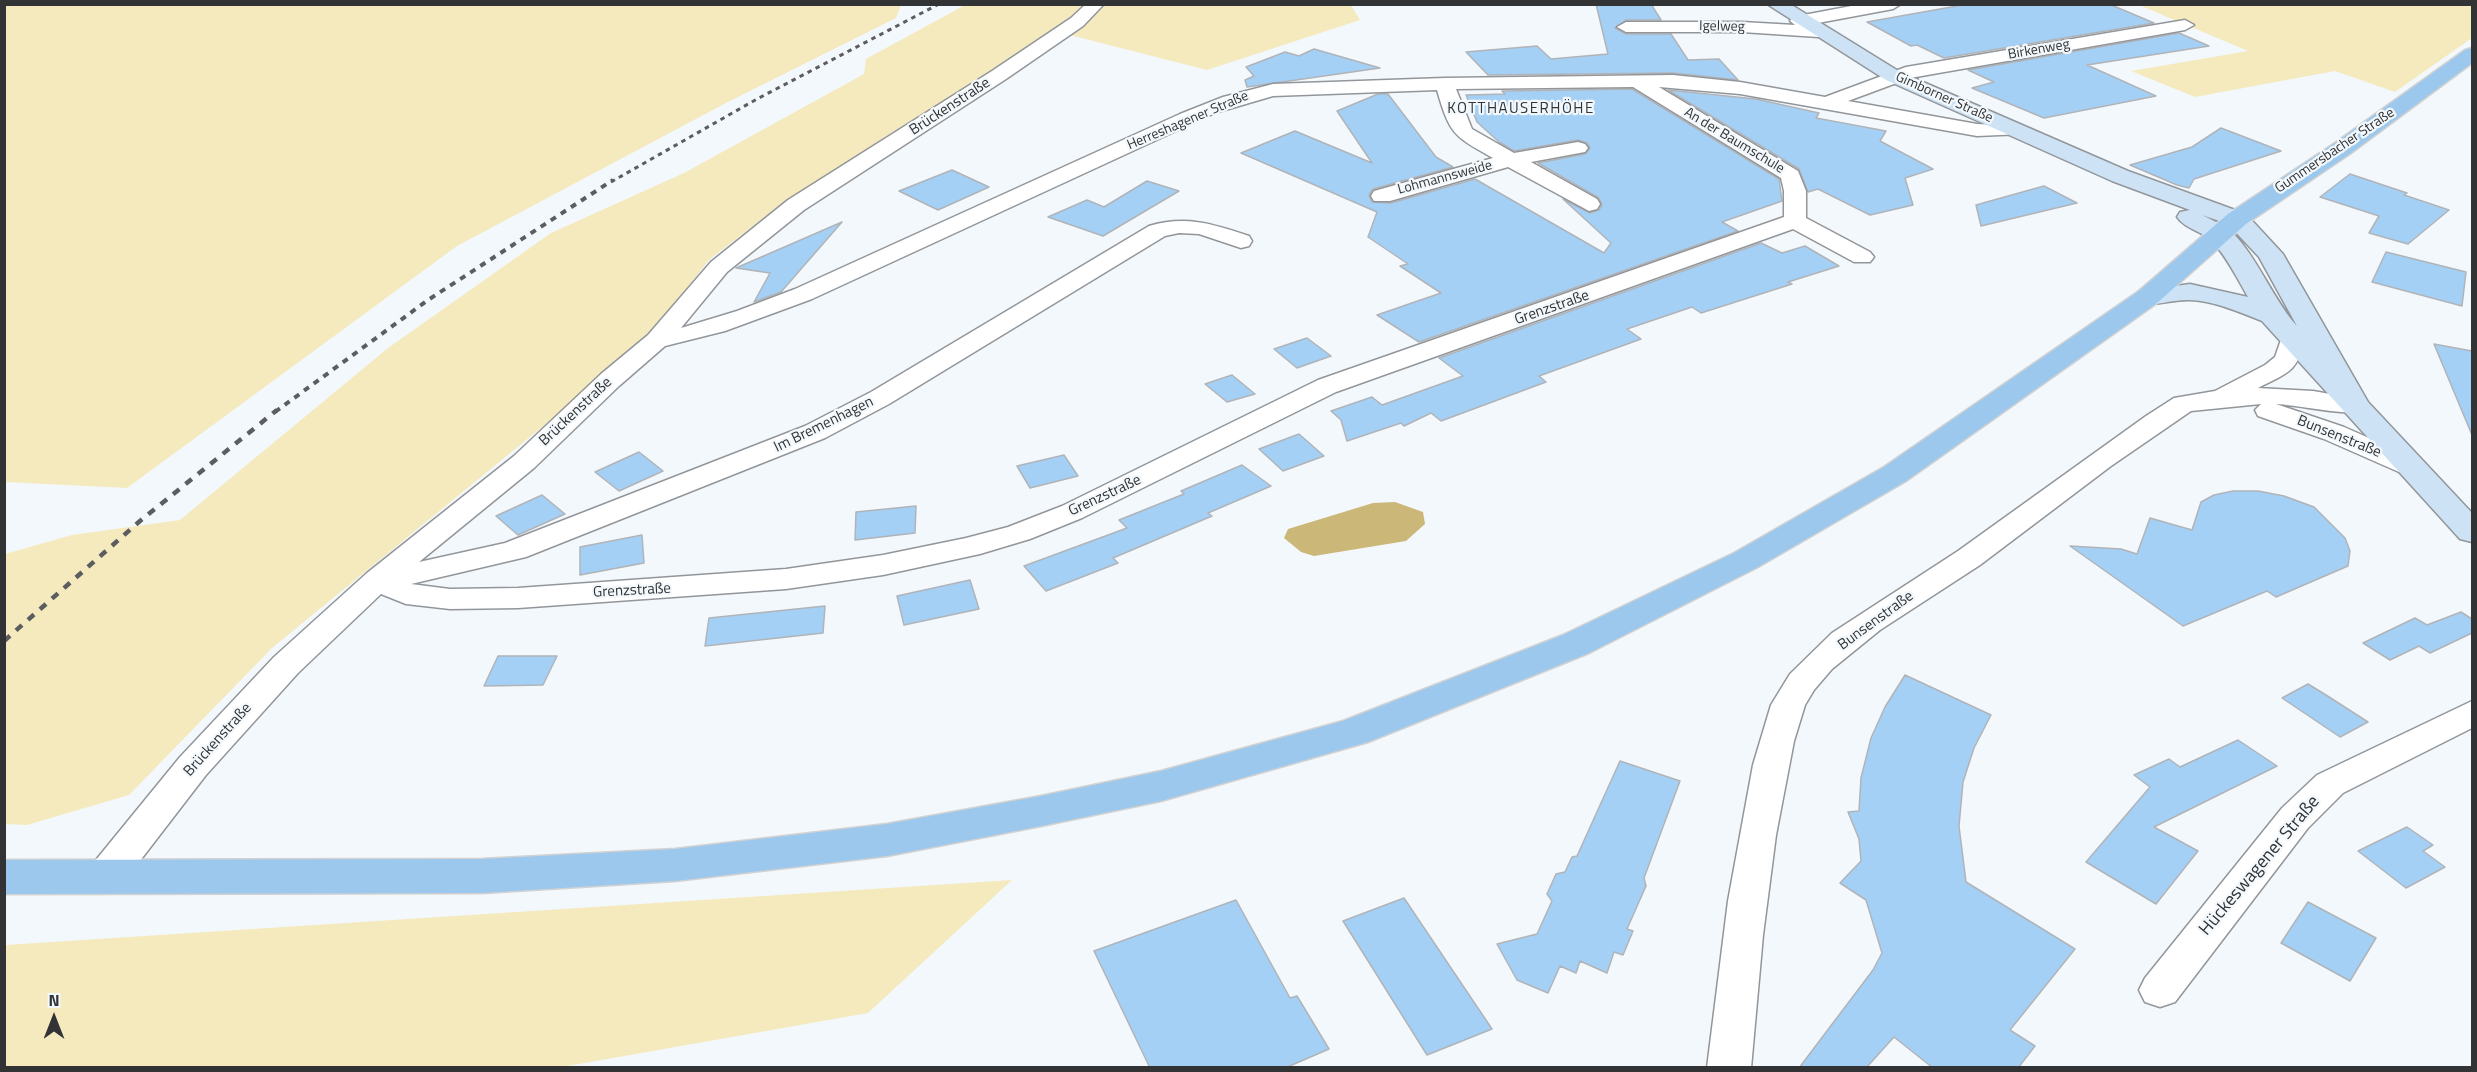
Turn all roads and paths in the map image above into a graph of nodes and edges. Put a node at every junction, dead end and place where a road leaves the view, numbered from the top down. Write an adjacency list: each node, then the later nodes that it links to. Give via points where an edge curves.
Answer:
1 (1096, 4): 27 (street, Brückenstraße, via 1042,46 783,215 706,281)
2 (1776, 4): 4 (street, Gimborner Straße)
3 (1893, 4): 4 (street)
4 (1799, 21): 7 (street, Gimborner Straße)
5 (2185, 25): 9 (street, Birkenweg)
6 (1626, 27): 7 (street, Igelweg, via 1742,27)
7 (1818, 32): 9 (street, Gimborner Straße)
8 (2472, 54): 19 (main road, Gummersbacher Straße)
9 (1893, 76): 12 (street); 13 (street, Gimborner Straße)
10 (1635, 80): 11 (street, Herreshagener Straße); 12 (street, Herreshagener Straße, via 1709,84); 18 (street, An der Baumschule, via 1791,175)
11 (1445, 84): 15 (street, Lohmannsweide, via 1464,133); 27 (street, Herreshagener Straße, via 1255,93 770,307 700,332)
12 (1828, 103): 13 (street, Herreshagener Straße, via 1977,130)
13 (2016, 130): 19 (street, Gimborner Straße, via 2120,177)
14 (1578, 148): 15 (street, Lohmannsweide)
15 (1509, 160): 16 (street, Lohmannsweide); 17 (street, Lohmannsweide)
16 (1382, 196)
17 (1589, 204)
18 (1795, 221): 22 (street); 34 (street, Grenzstraße, via 1327,386 1072,512 969,547 786,579 518,598 450,599 406,594)
19 (2219, 235): 21 (street); 23 (street, via 2270,254); 24 (main road, Gummersbacher Straße)
20 (1241, 241): 34 (street, Im Bremenhagen, via 1200,227 1172,225 880,398 815,432 515,550)
21 (2236, 255): 23 (street); 25 (street)
22 (1862, 257)
23 (2277, 270): 29 (street)
24 (2148, 297): 25 (street, via 2190,292 2226,298); 37 (main road, Gummersbacher Straße, via 1895,474 1746,560 1575,644 1354,732 1161,786 1041,811 887,840 675,865 482,876)
25 (2272, 315): 26 (street)
26 (2292, 339): 28 (street, Bunsenstraße, via 2287,360); 29 (street)
27 (657, 340): 34 (street, Brückenstraße, via 524,462)
28 (2220, 396): 29 (street, Bunsenstraße, via 2317,397); 31 (street, Bunsenstraße, via 2183,404)
29 (2356, 406): 30 (street, Bunsenstraße, via 2326,412); 32 (street)
30 (2268, 410): 31 (street, Bunsenstraße); 32 (street, Bunsenstraße)
31 (2159, 419): 39 (street, Bunsenstraße, via 1966,560 1858,629 1814,669 1788,704 1774,750 1759,827 1739,961)
32 (2409, 466): 33 (street)
33 (2472, 532)
34 (378, 580): 37 (street, Brückenstraße, via 286,665 193,766)
35 (2472, 713): 38 (street, Hückeswagener Straße, via 2330,784 2295,818)
36 (4, 877): 37 (main road, Gummersbacher Straße)
37 (105, 877)
38 (2160, 990)
39 (1729, 1068)

